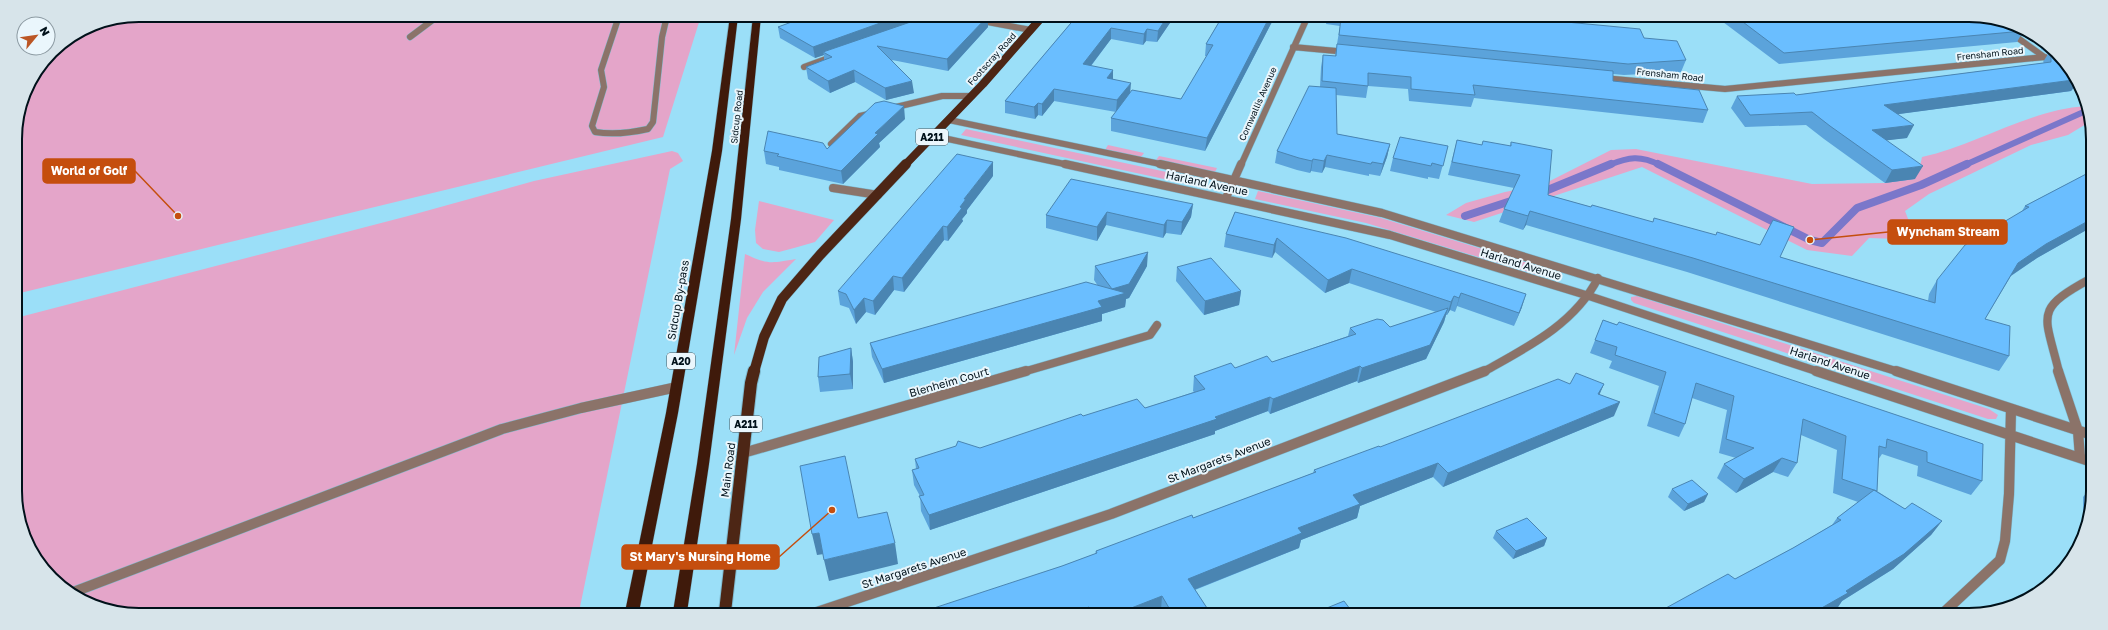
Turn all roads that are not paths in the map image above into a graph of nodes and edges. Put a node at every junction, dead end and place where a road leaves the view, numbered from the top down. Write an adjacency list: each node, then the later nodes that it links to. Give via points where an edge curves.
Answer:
1 (430, 22): 11 (street)
2 (617, 22): 3 (street, via 601,70 604,87 592,126 595,132 608,134 629,134 648,129 653,122)
3 (666, 22)
4 (733, 22): 20 (highway, Sidcup Road / A20)
5 (756, 22): 43 (highway, Sidcup Road, via 736,219)
6 (983, 22): 10 (street)
7 (1038, 22): 10 (main road, Footscray Road / A211)
8 (1305, 22): 12 (street, Cornwallis Avenue)
9 (2004, 28): 15 (street)
10 (1032, 30): 19 (main road, Footscray Road / A211)
11 (410, 37)
12 (1293, 47): 13 (street); 24 (street, Cornwallis Avenue)
13 (1356, 53)
14 (837, 54): 17 (street)
15 (2044, 57): 16 (street); 18 (street, Frensham Road, via 1725,89)
16 (2050, 61)
17 (804, 67)
18 (1597, 77)
19 (972, 96): 21 (main road, Footscray Road / A211); 23 (street, Footscray Road, via 958,93 940,95 860,116)
20 (722, 109): 33 (highway, Sidcup By-pass / A20)
21 (949, 120): 22 (main road, Footscray Road / A211); 24 (street, Harland Avenue)
22 (934, 136): 26 (main road, Footscray Road / A211); 27 (street, Harland Avenue)
23 (832, 144)
24 (1234, 180): 27 (street, Cornwallis Avenue); 29 (street, Harland Avenue, via 1382,213)
25 (833, 188): 26 (street)
26 (878, 195): 28 (main road, Footscray Road / A211)
27 (1226, 198): 31 (street, Harland Avenue, via 1370,229)
28 (820, 255): 38 (main road, Main Road / A211, via 782,299 764,337 751,383)
29 (1598, 278): 31 (street, St Margarets Avenue); 34 (street, Harland Avenue)
30 (2086, 281): 35 (street, via 2062,294 2052,304 2046,318 2059,374)
31 (1589, 296): 37 (street, Harland Avenue); 45 (street, St Margarets Avenue, via 1541,340 1481,373 1111,514)
32 (1157, 325): 38 (street, Blenheim Court, via 1150,335)
33 (677, 387): 41 (street, via 502,429); 42 (highway, Sidcup By-pass / A20)
34 (2011, 409): 35 (street, Harland Avenue); 37 (street)
35 (2078, 431): 36 (street, Harland Avenue); 39 (street)
36 (2086, 433)
37 (2010, 434): 39 (street, Harland Avenue); 46 (street, via 2009,502 2005,541 2000,560)
38 (743, 453): 44 (main road, Main Road / A211)
39 (2080, 458): 40 (street, Harland Avenue)
40 (2086, 459)
41 (78, 590)
42 (633, 608)
43 (681, 608)
44 (725, 608)
45 (830, 608)
46 (1949, 608)

